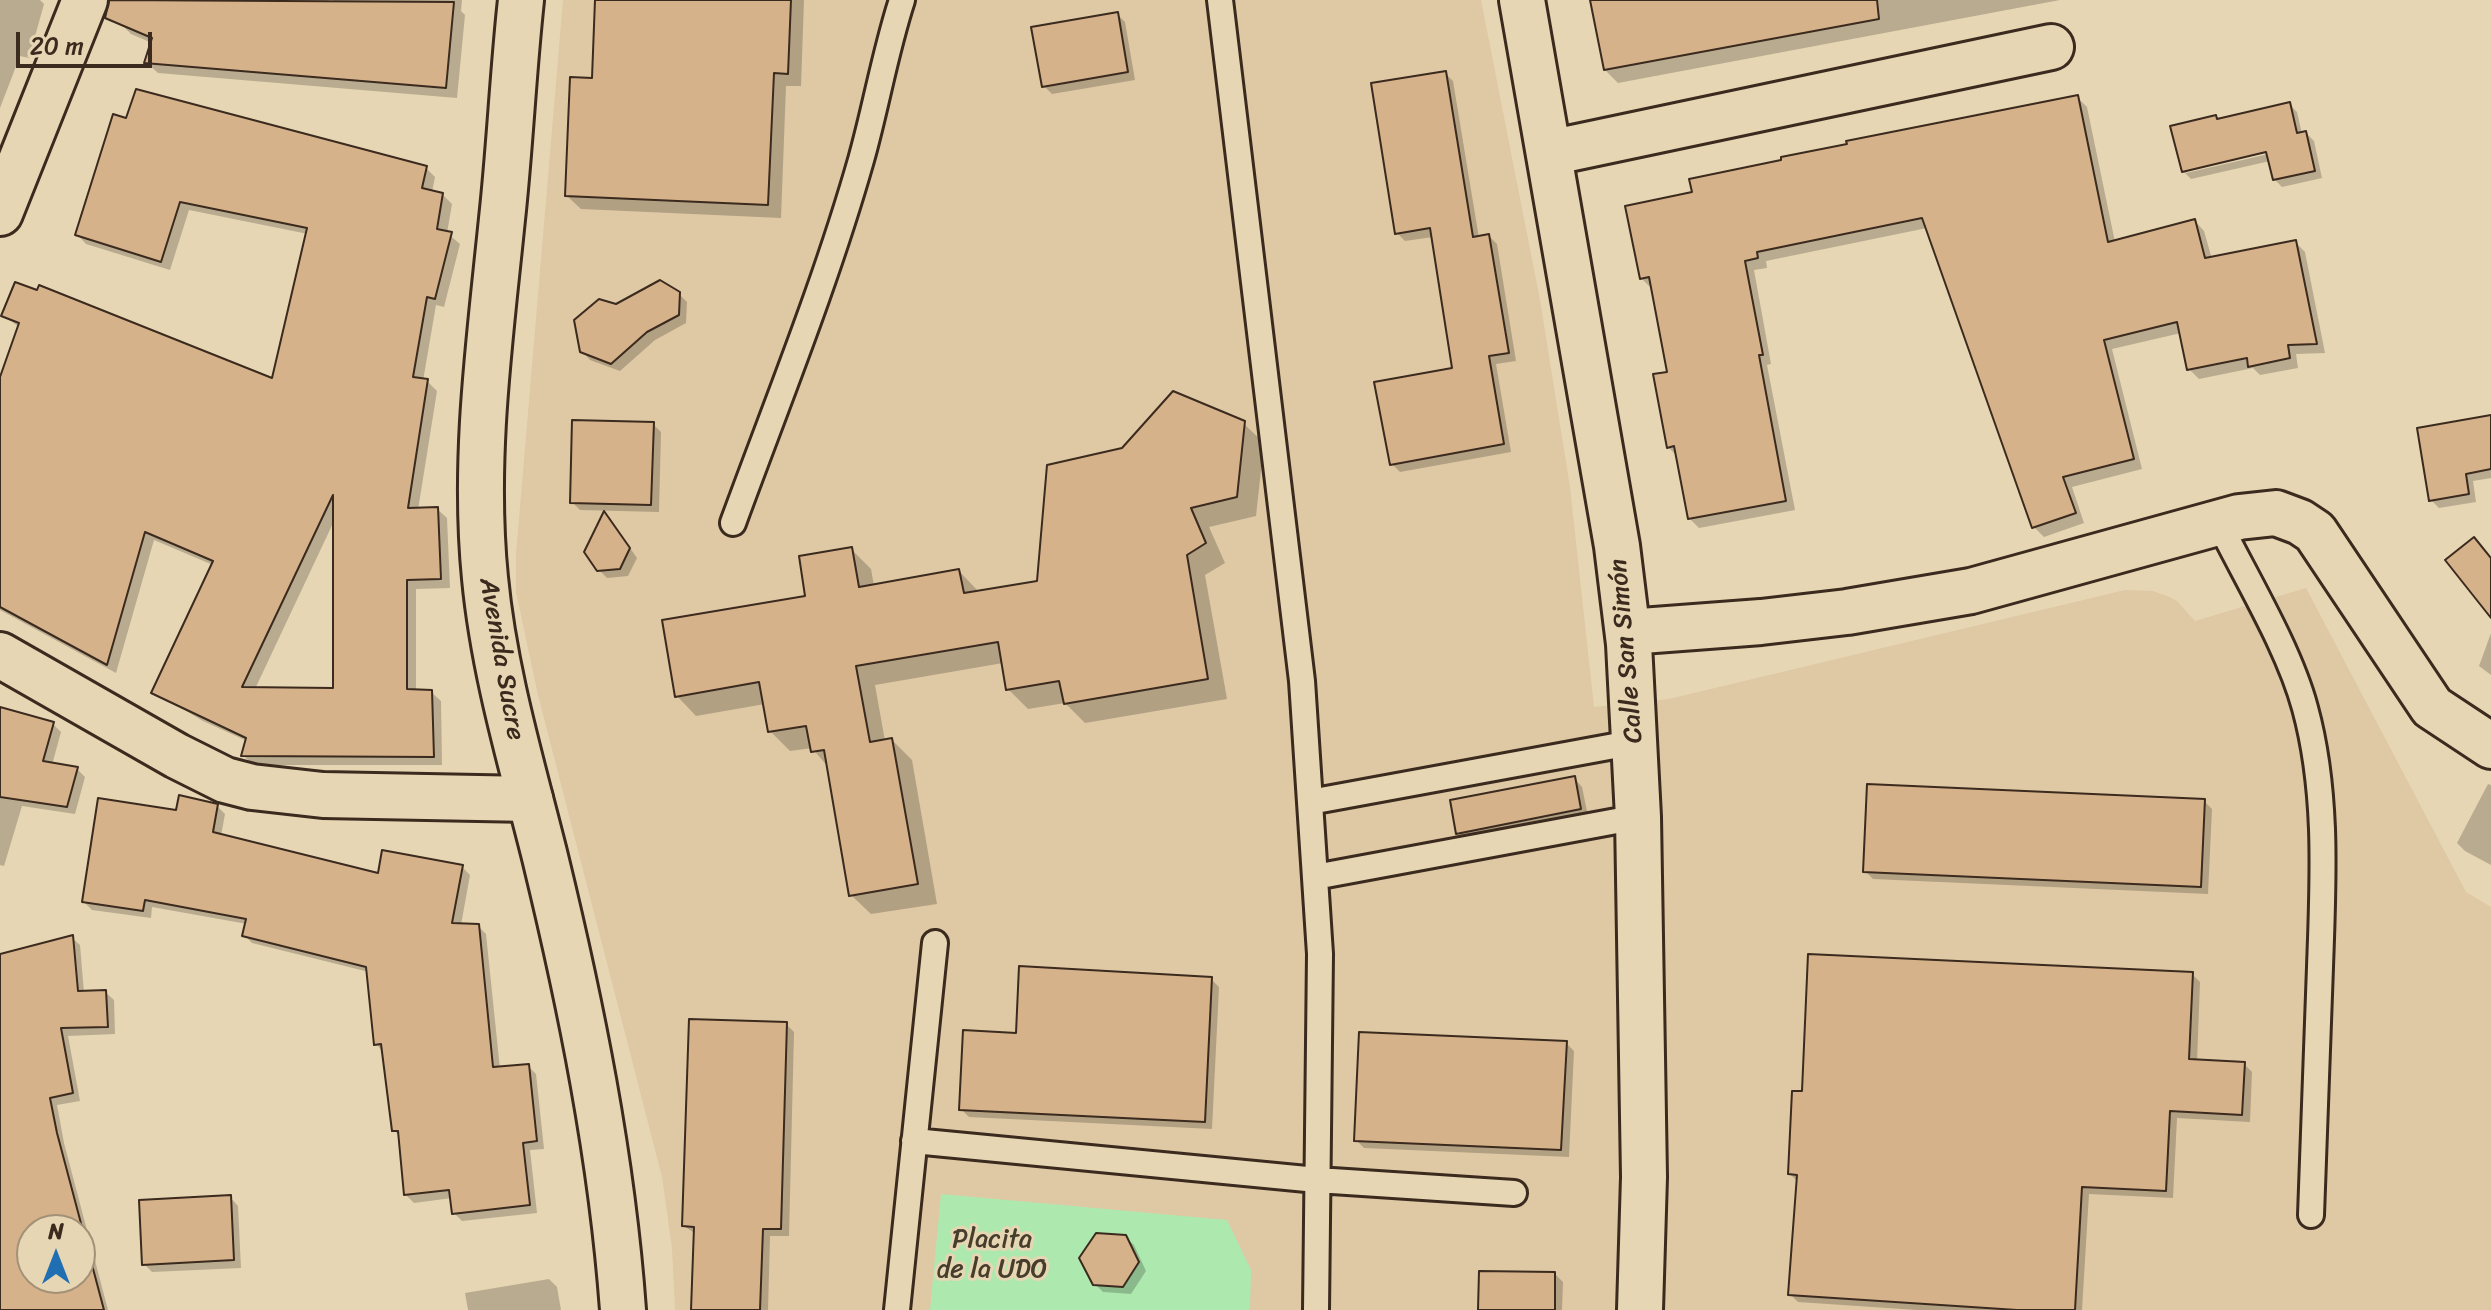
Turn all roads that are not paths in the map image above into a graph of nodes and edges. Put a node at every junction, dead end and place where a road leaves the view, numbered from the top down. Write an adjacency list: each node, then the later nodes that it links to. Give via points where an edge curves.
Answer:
1 (85, 0): 8 (street)
2 (521, 0): 15 (street, Avenida Sucre, via 482,406 480,503 492,634)
3 (902, 0): 10 (lane, via 861,161)
4 (1220, 0): 16 (lane, via 1302,681)
5 (1522, 0): 7 (street, Calle San Simón)
6 (2051, 47): 7 (street)
7 (1549, 153): 11 (street, Calle San Simón)
8 (0, 213)
9 (2218, 521): 11 (street, via 1971,591 1818,616); 14 (street, via 2276,513 2315,532 2432,707); 23 (lane, via 2288,661 2305,707 2316,767 2323,876)
10 (733, 523)
11 (1628, 632): 13 (street, Calle San Simón)
12 (0, 655): 15 (street, via 225,780 323,795)
13 (1636, 742): 16 (lane); 17 (street, Calle San Simón)
14 (2491, 746)
15 (530, 799): 24 (street, Avenida Sucre, via 603,1140)
16 (1310, 802): 18 (lane)
17 (1638, 817): 18 (lane); 27 (street, Calle San Simón, via 1644,1177)
18 (1315, 877): 21 (lane, via 1320,954)
19 (935, 943): 20 (lane)
20 (914, 1141): 21 (lane); 25 (lane)
21 (1317, 1180): 22 (lane); 26 (lane)
22 (1514, 1193)
23 (2311, 1215)
24 (623, 1310)
25 (897, 1310)
26 (1316, 1310)
27 (1640, 1310)

